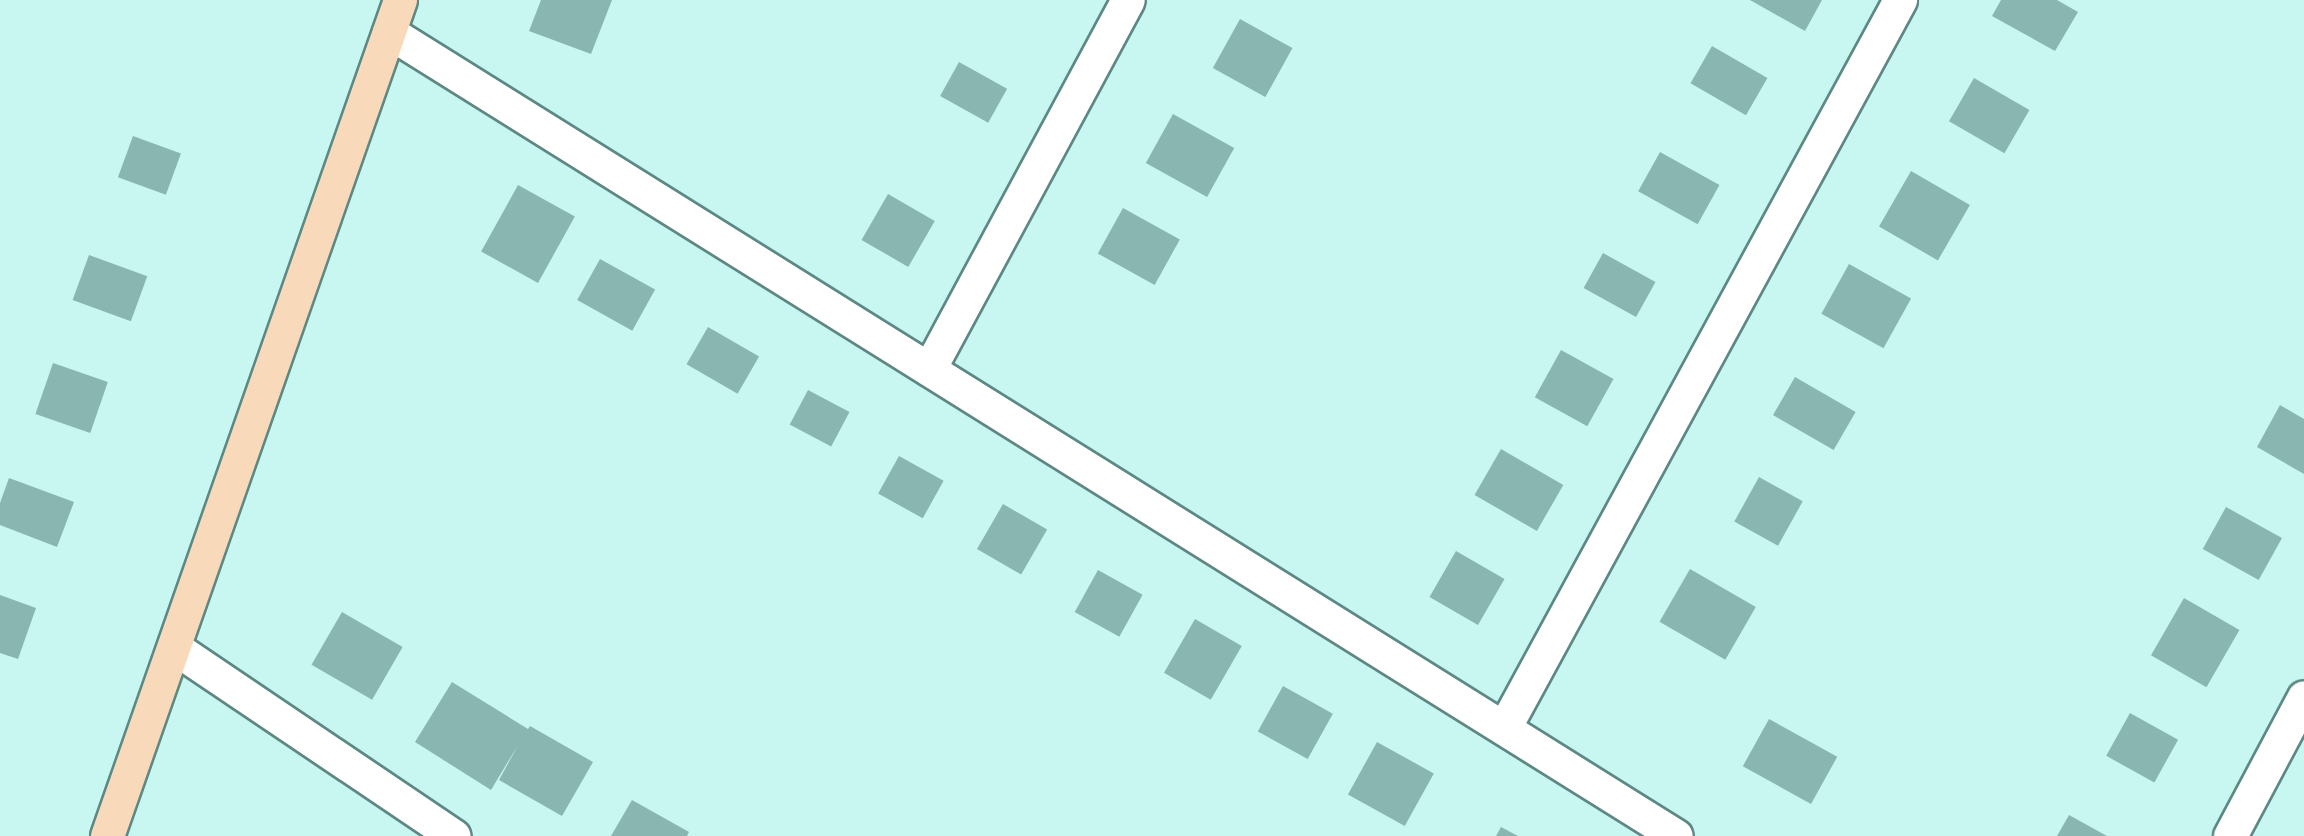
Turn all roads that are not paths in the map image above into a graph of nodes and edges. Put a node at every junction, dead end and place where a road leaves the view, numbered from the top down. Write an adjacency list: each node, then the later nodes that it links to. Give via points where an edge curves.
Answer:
1 (400, 0): 4 (street)
2 (1128, 0): 5 (street)
3 (1900, 0): 8 (street)
4 (389, 32): 5 (street); 6 (street)
5 (929, 369): 8 (street)
6 (175, 648): 9 (street); 10 (street)
7 (2304, 697): 12 (street)
8 (1504, 728): 11 (street)
9 (107, 836)
10 (454, 836)
11 (1676, 836)
12 (2230, 836)

